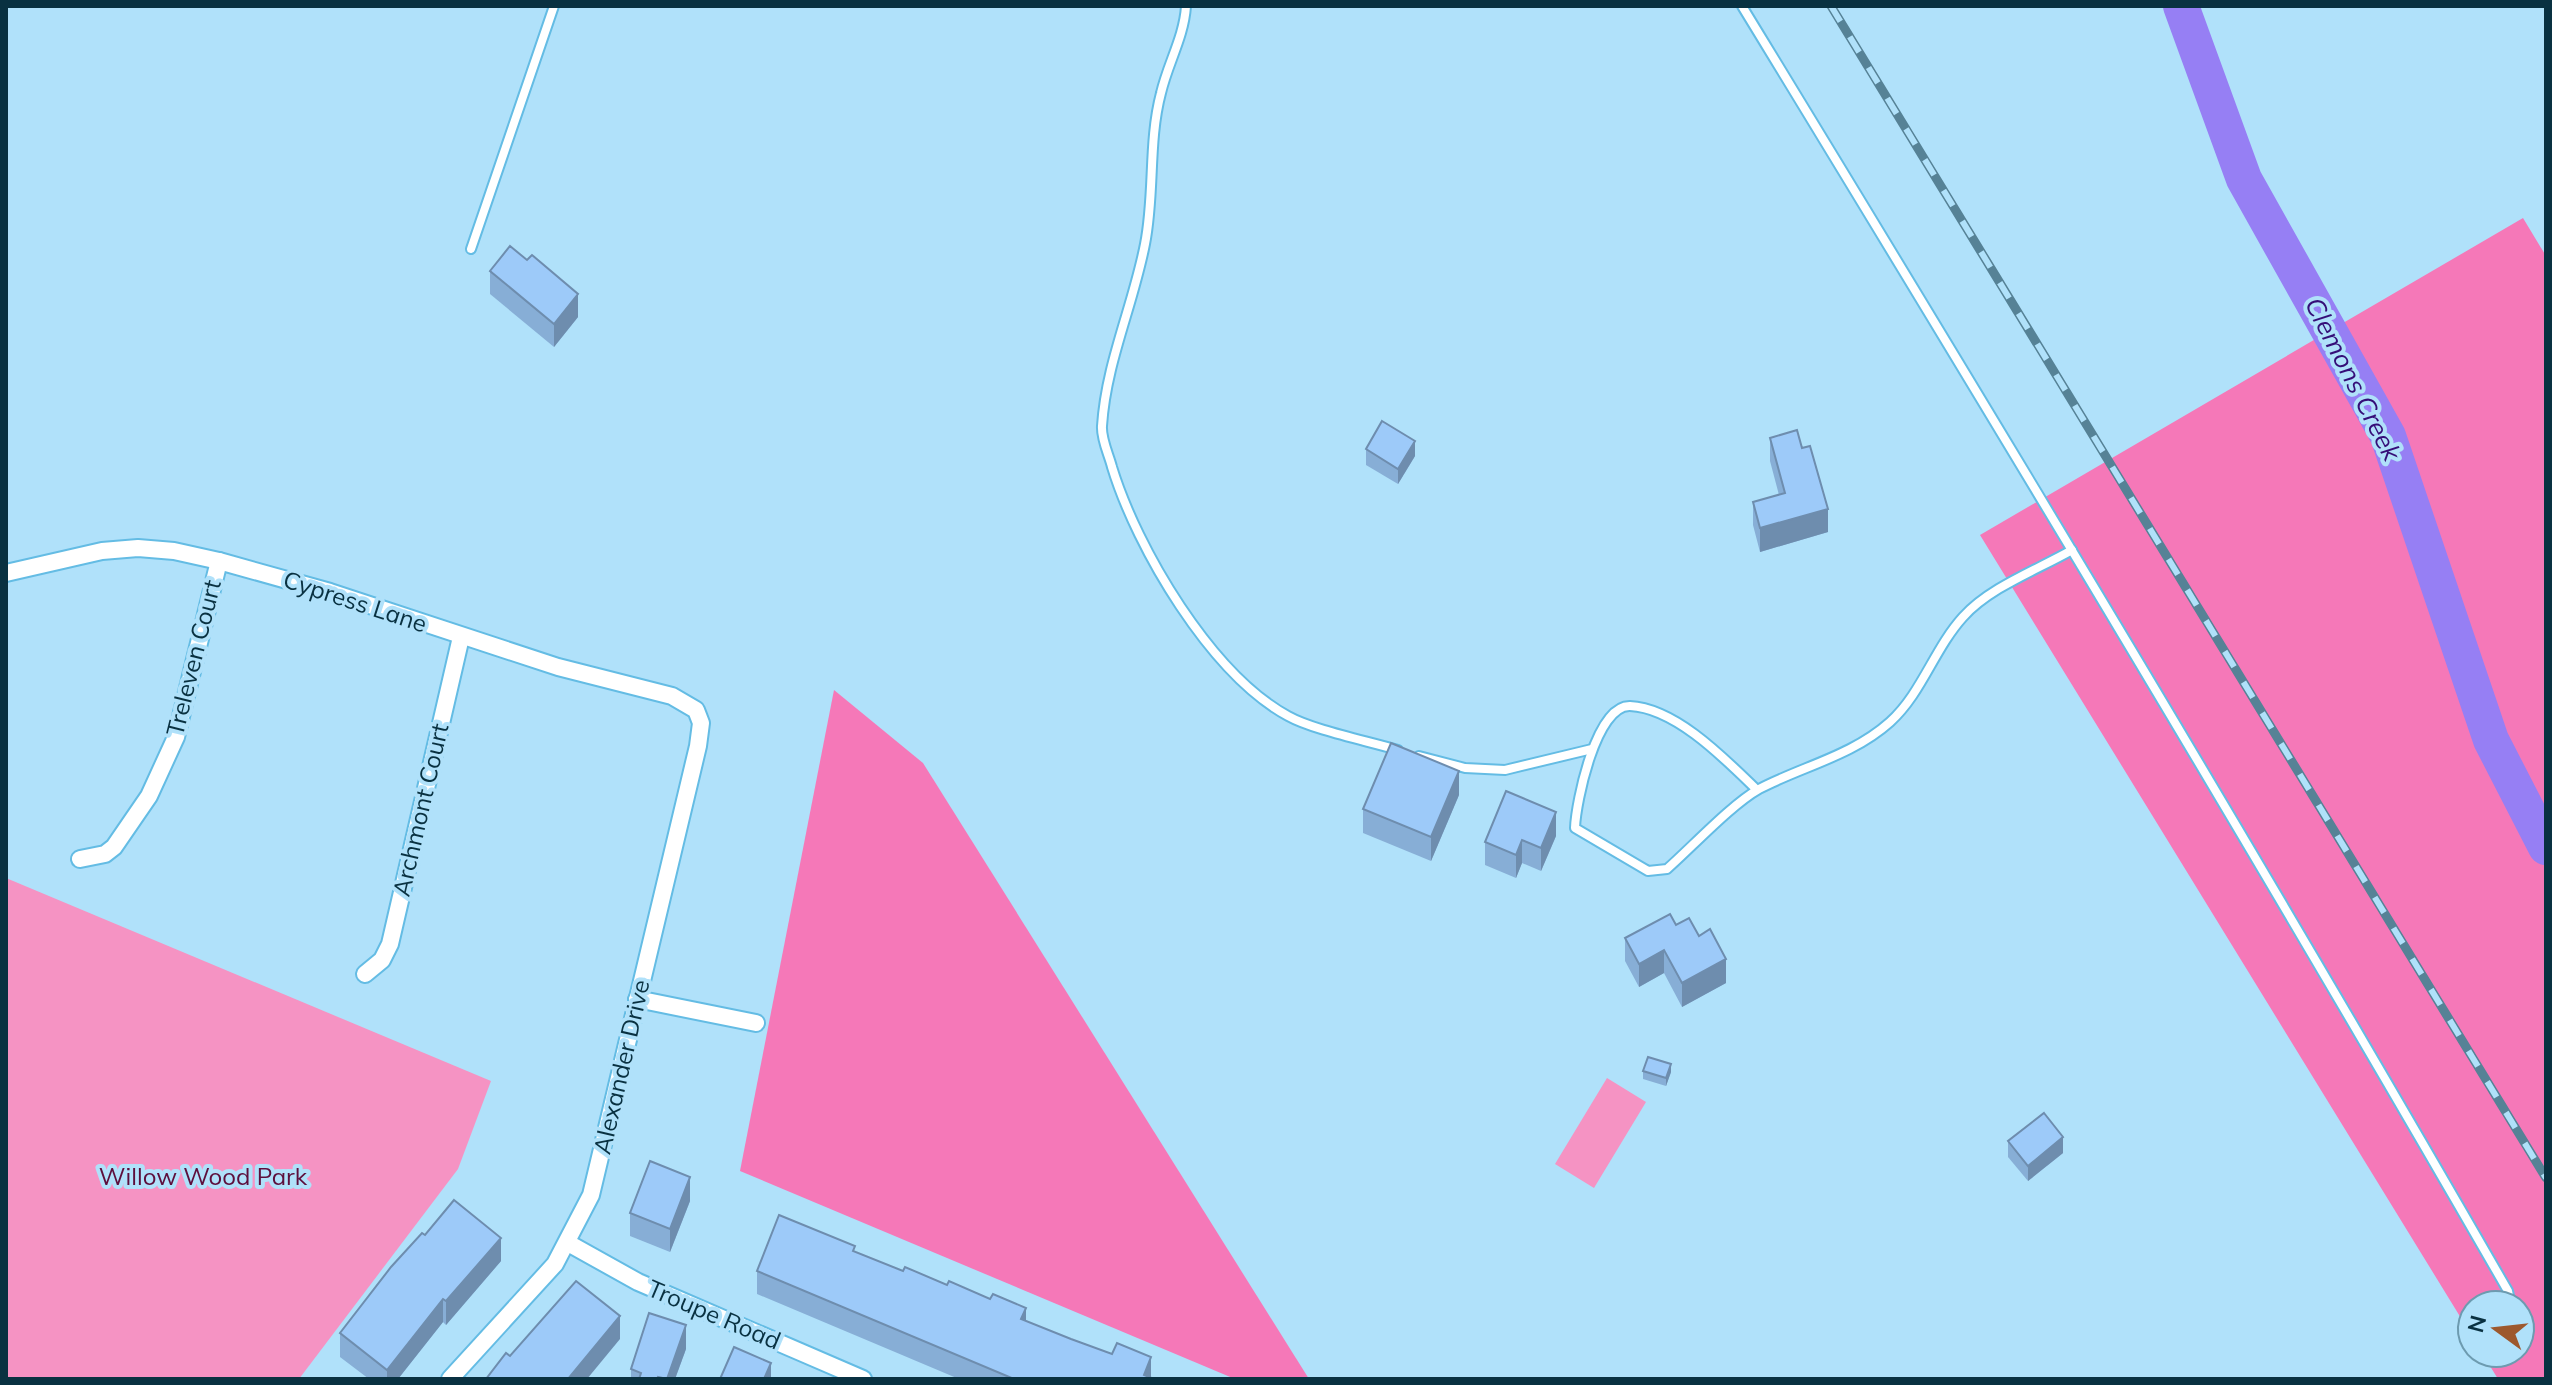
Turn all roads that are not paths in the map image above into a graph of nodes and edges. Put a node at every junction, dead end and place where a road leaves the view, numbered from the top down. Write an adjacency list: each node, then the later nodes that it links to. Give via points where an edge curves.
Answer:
1 (554, 6): 4 (lane)
2 (1186, 6): 10 (lane, via 1185,25 1161,94 1148,231 1106,379 1101,431 1125,508 1152,560 1186,613 1242,680 1288,717 1465,768 1505,770)
3 (1742, 6): 5 (lane)
4 (471, 249)
5 (2072, 550): 11 (lane, via 1985,598 1963,616 1891,721 1857,747); 17 (lane)
6 (219, 561): 7 (street, Cypress Lane, via 138,548); 8 (street, Cypress Lane); 12 (street, Treleven Court, via 185,708 165,764 114,847)
7 (6, 573)
8 (461, 637): 9 (street, Cypress Lane, via 672,696); 13 (street, Archmont Court, via 390,944 382,960)
9 (696, 710): 14 (street, Alexander Drive, via 701,723 698,746)
10 (1592, 749): 11 (lane, via 1614,713 1628,706 1657,712 1713,747); 11 (lane, via 1576,803 1575,828 1648,871 1667,869)
11 (1757, 790)
12 (80, 859)
13 (365, 974)
14 (637, 999): 15 (street); 16 (street, Alexander Drive, via 598,1173)
15 (756, 1023)
16 (568, 1243): 18 (street, Alexander Drive, via 528,1298); 19 (street, Troupe Road, via 630,1279)
17 (2507, 1289)
18 (450, 1379)
19 (863, 1379)

